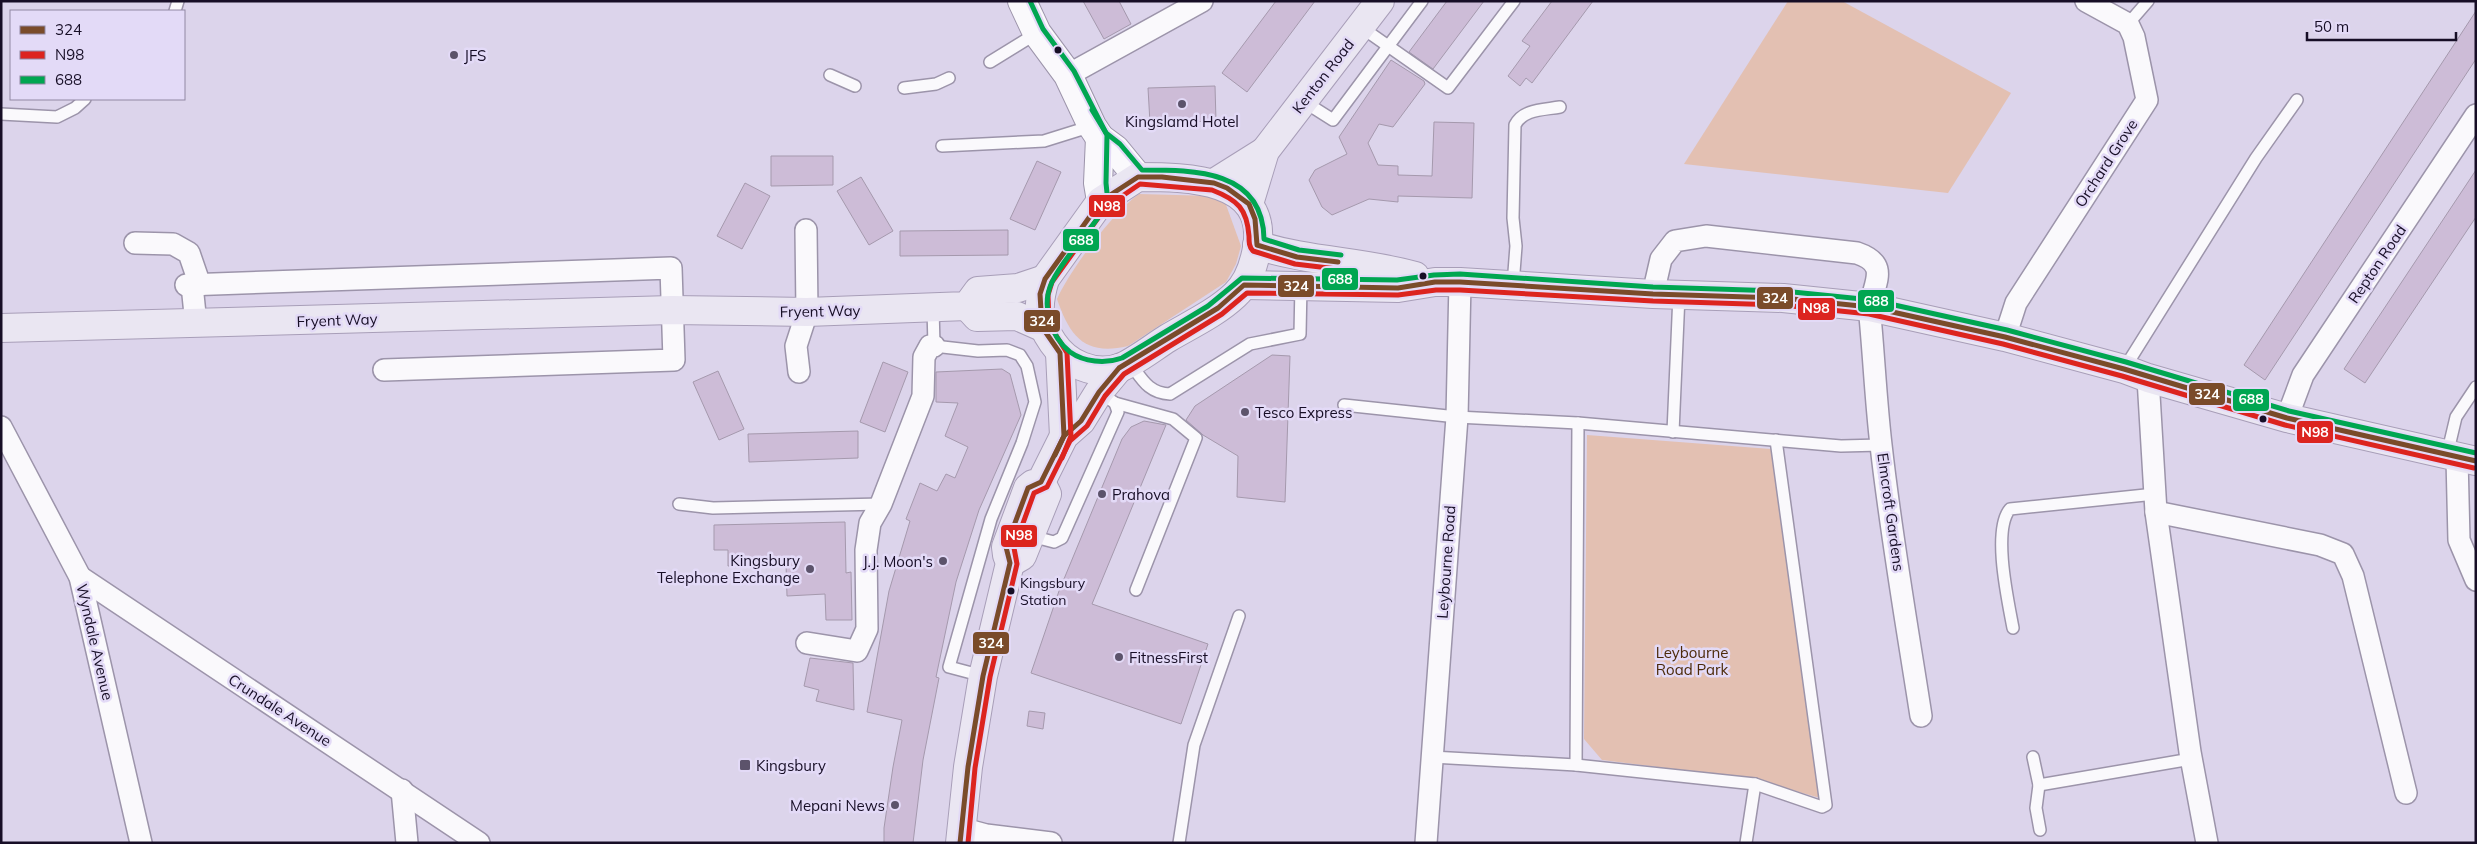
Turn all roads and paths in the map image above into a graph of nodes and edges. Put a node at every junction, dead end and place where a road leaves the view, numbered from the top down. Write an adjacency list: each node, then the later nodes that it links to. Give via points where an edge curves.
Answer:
1 (1022, 1): 10 (street)
2 (1202, 1): 14 (street)
3 (1380, 1): 9 (main road, Kenton Road)
4 (1422, 1): 11 (lane)
5 (1514, 1): 11 (lane, via 1448,88)
6 (2086, 1): 8 (street)
7 (2148, 1): 8 (lane)
8 (2128, 24): 49 (street, Orchard Grove, via 2134,37 2147,100 2016,303)
9 (1361, 27): 11 (lane); 20 (main road, Kenton Road)
10 (1037, 33): 12 (lane); 14 (street)
11 (1388, 46): 20 (lane, via 1334,120)
12 (990, 62)
13 (830, 75): 16 (lane)
14 (1068, 75): 24 (street)
15 (949, 78): 17 (lane, via 936,84)
16 (855, 86)
17 (904, 88)
18 (84, 100): 22 (lane, via 57,117)
19 (2297, 100): 55 (lane, via 2256,158)
20 (1303, 101): 26 (main road, Kenton Road)
21 (1560, 107): 39 (lane, via 1525,113 1515,126 1513,218 1516,246)
22 (1, 114)
23 (2476, 114): 60 (street, Repton Road, via 2303,375)
24 (1096, 132): 25 (lane, via 1044,141); 27 (street); 29 (street)
25 (942, 146)
26 (1265, 151): 28 (main road, Kenton Road); 30 (main road, Kenton Road)
27 (1138, 177): 28 (main road); 29 (main road)
28 (1214, 183): 30 (main road)
29 (1101, 201): 34 (main road)
30 (1249, 204): 33 (main road, via 1255,219)
31 (806, 230): 45 (street)
32 (135, 243): 36 (street, via 173,244 189,253)
33 (1257, 245): 35 (main road, via 1297,257); 37 (main road, via 1253,266)
34 (1045, 279): 41 (main road, via 1018,288 978,291); 48 (main road, via 1040,294)
35 (1448, 282): 38 (main road, via 1398,288); 39 (main road); 59 (street, Leybourne Road)
36 (193, 285): 44 (street, via 671,268); 46 (street)
37 (1244, 285): 38 (main road); 52 (main road, via 1218,308)
38 (1301, 285): 52 (lane, via 1300,334 1250,344 1170,394 1149,389)
39 (1513, 285): 40 (main road)
40 (1666, 294): 43 (main road, via 1791,299); 43 (street, Elmcroft Gardens, via 1661,259 1676,241 1706,236 1857,252 1870,257 1877,267); 63 (lane)
41 (967, 306): 42 (main road, Fryent Way); 48 (main road, Fryent Way, via 977,316 1017,316)
42 (933, 308): 45 (main road, Fryent Way); 50 (lane)
43 (1870, 308): 49 (main road); 66 (street, Elmcroft Gardens)
44 (672, 310): 45 (main road, Fryent Way); 46 (main road, Fryent Way); 53 (street, via 674,360)
45 (807, 312): 54 (street, via 796,346)
46 (187, 324): 47 (main road, Fryent Way)
47 (1, 328)
48 (1042, 328): 51 (main road)
49 (2005, 337): 55 (main road)
50 (934, 346): 71 (street, via 930,346 924,357 923,396); 80 (lane, via 1007,350 1020,355 1027,366 1035,402 991,519 949,667)
51 (1060, 353): 52 (main road, via 1091,370); 64 (main road)
52 (1124, 365): 57 (main road)
53 (384, 370)
54 (799, 372)
55 (2136, 374): 60 (main road); 69 (street)
56 (2476, 387): 67 (lane, via 2456,417)
57 (1107, 398): 64 (main road); 72 (lane, via 1118,412 1062,538 1054,542); 76 (lane, via 1173,419 1196,438)
58 (1344, 405): 59 (lane)
59 (1457, 417): 61 (lane); 82 (street, Leybourne Road)
60 (2287, 418): 67 (main road)
61 (1578, 422): 63 (lane); 85 (lane)
62 (1, 427): 74 (street, Wyndale Avenue)
63 (1673, 432): 65 (lane)
64 (1064, 436): 68 (main road)
65 (1776, 440): 66 (lane, via 1841,446); 86 (lane, via 1826,804 1822,807)
66 (1881, 445): 81 (street, Elmcroft Gardens)
67 (2460, 458): 75 (street, via 2459,540)
68 (1041, 482): 72 (main road, via 1047,494); 73 (main road, via 1028,488 1006,547)
69 (2155, 503): 78 (lane, via 2010,509 2003,526 2003,570); 84 (street); 89 (street, via 2320,545 2343,554 2353,576)
70 (679, 504): 71 (lane, via 713,508)
71 (881, 504): 79 (street, via 870,523 866,550 867,629 857,651)
72 (1031, 536): 73 (main road, via 1022,556)
73 (1010, 563): 80 (main road)
74 (80, 577): 88 (street, Crundale Avenue); 92 (street, Wyndale Avenue)
75 (2476, 580)
76 (1136, 590)
77 (1239, 616): 96 (lane, via 1194,745)
78 (2013, 628)
79 (807, 643)
80 (983, 676): 91 (main road)
81 (1921, 716)
82 (1432, 757): 85 (lane); 97 (street, Leybourne Road)
83 (2033, 757): 87 (lane)
84 (2191, 759): 87 (lane); 99 (street)
85 (1576, 765): 86 (lane)
86 (1756, 784): 98 (lane)
87 (2039, 785): 90 (lane, via 2036,808)
88 (402, 790): 93 (street); 94 (street, Crundale Avenue)
89 (2406, 793)
90 (2040, 830)
91 (960, 835): 95 (street)
92 (141, 843)
93 (407, 843)
94 (480, 843)
95 (1051, 843)
96 (1179, 843)
97 (1426, 843)
98 (1746, 843)
99 (2207, 843)

